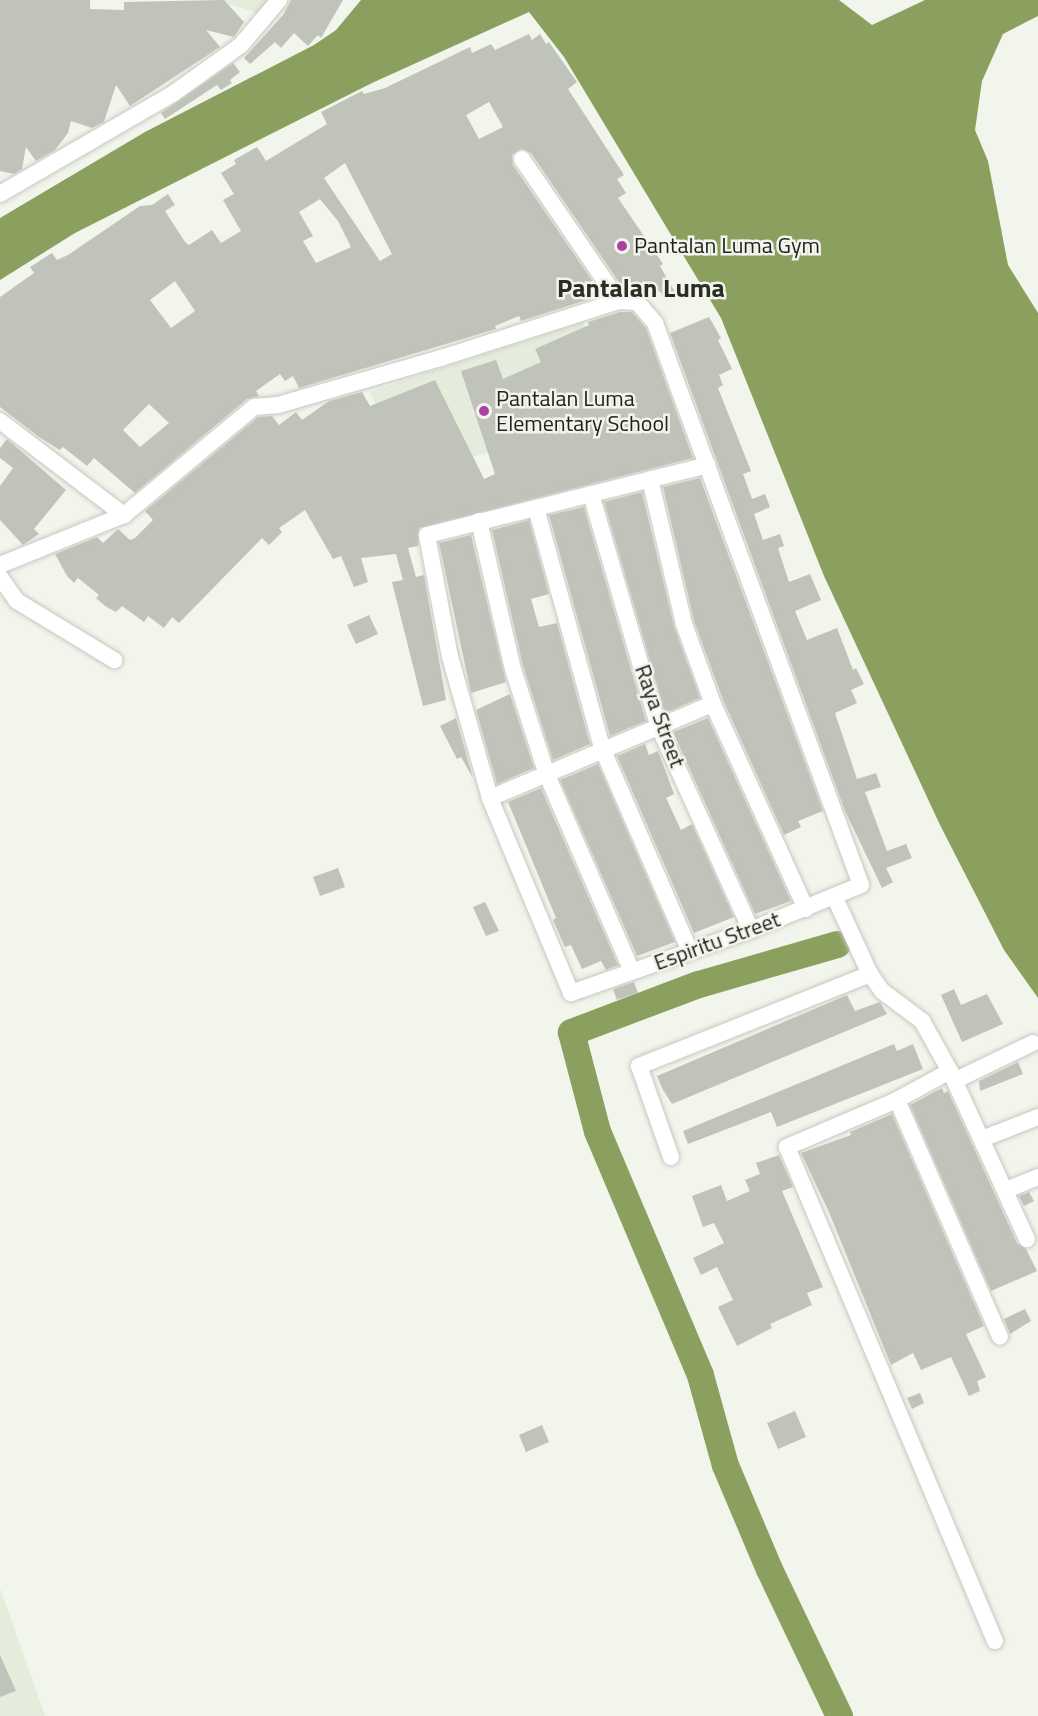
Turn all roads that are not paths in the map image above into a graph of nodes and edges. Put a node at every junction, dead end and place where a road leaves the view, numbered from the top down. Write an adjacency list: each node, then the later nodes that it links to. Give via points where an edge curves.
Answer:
1 (279, 0): 3 (street, via 241,45 174,93)
2 (522, 159): 4 (street)
3 (0, 194)
4 (619, 301): 6 (street, via 637,302 655,323); 10 (street, via 278,405 254,407)
5 (0, 421): 10 (street)
6 (707, 465): 7 (street); 20 (street, Espiritu Street, via 861,885)
7 (650, 479): 8 (street); 15 (street, via 684,624)
8 (591, 494): 9 (street); 16 (street, Raya Street)
9 (536, 508): 11 (street); 17 (street)
10 (124, 515): 12 (street)
11 (479, 521): 18 (street, via 513,669); 19 (street, via 427,535 450,657)
12 (0, 565)
13 (0, 577): 14 (street, via 17,601)
14 (114, 660)
15 (713, 704): 16 (street); 21 (street)
16 (658, 724): 17 (street); 22 (street, Raya Street)
17 (602, 748): 18 (street); 23 (street)
18 (547, 775): 19 (street); 25 (street)
19 (490, 798): 25 (street, Espiritu Street, via 571,993)
20 (837, 902): 21 (street, Espiritu Street); 24 (street)
21 (806, 909): 22 (street, Espiritu Street)
22 (751, 930): 23 (street, Espiritu Street)
23 (690, 951): 25 (street, Espiritu Street)
24 (868, 968): 27 (street, via 882,991 922,1021); 31 (street, via 639,1066)
25 (632, 971)
26 (1033, 1044): 27 (street)
27 (953, 1075): 28 (street); 30 (street)
28 (897, 1100): 35 (street); 36 (street, via 787,1147)
29 (1038, 1118): 30 (street)
30 (982, 1139): 33 (street)
31 (671, 1157)
32 (1038, 1177): 33 (street)
33 (1006, 1190): 34 (street)
34 (1027, 1239)
35 (1000, 1337)
36 (994, 1641)

